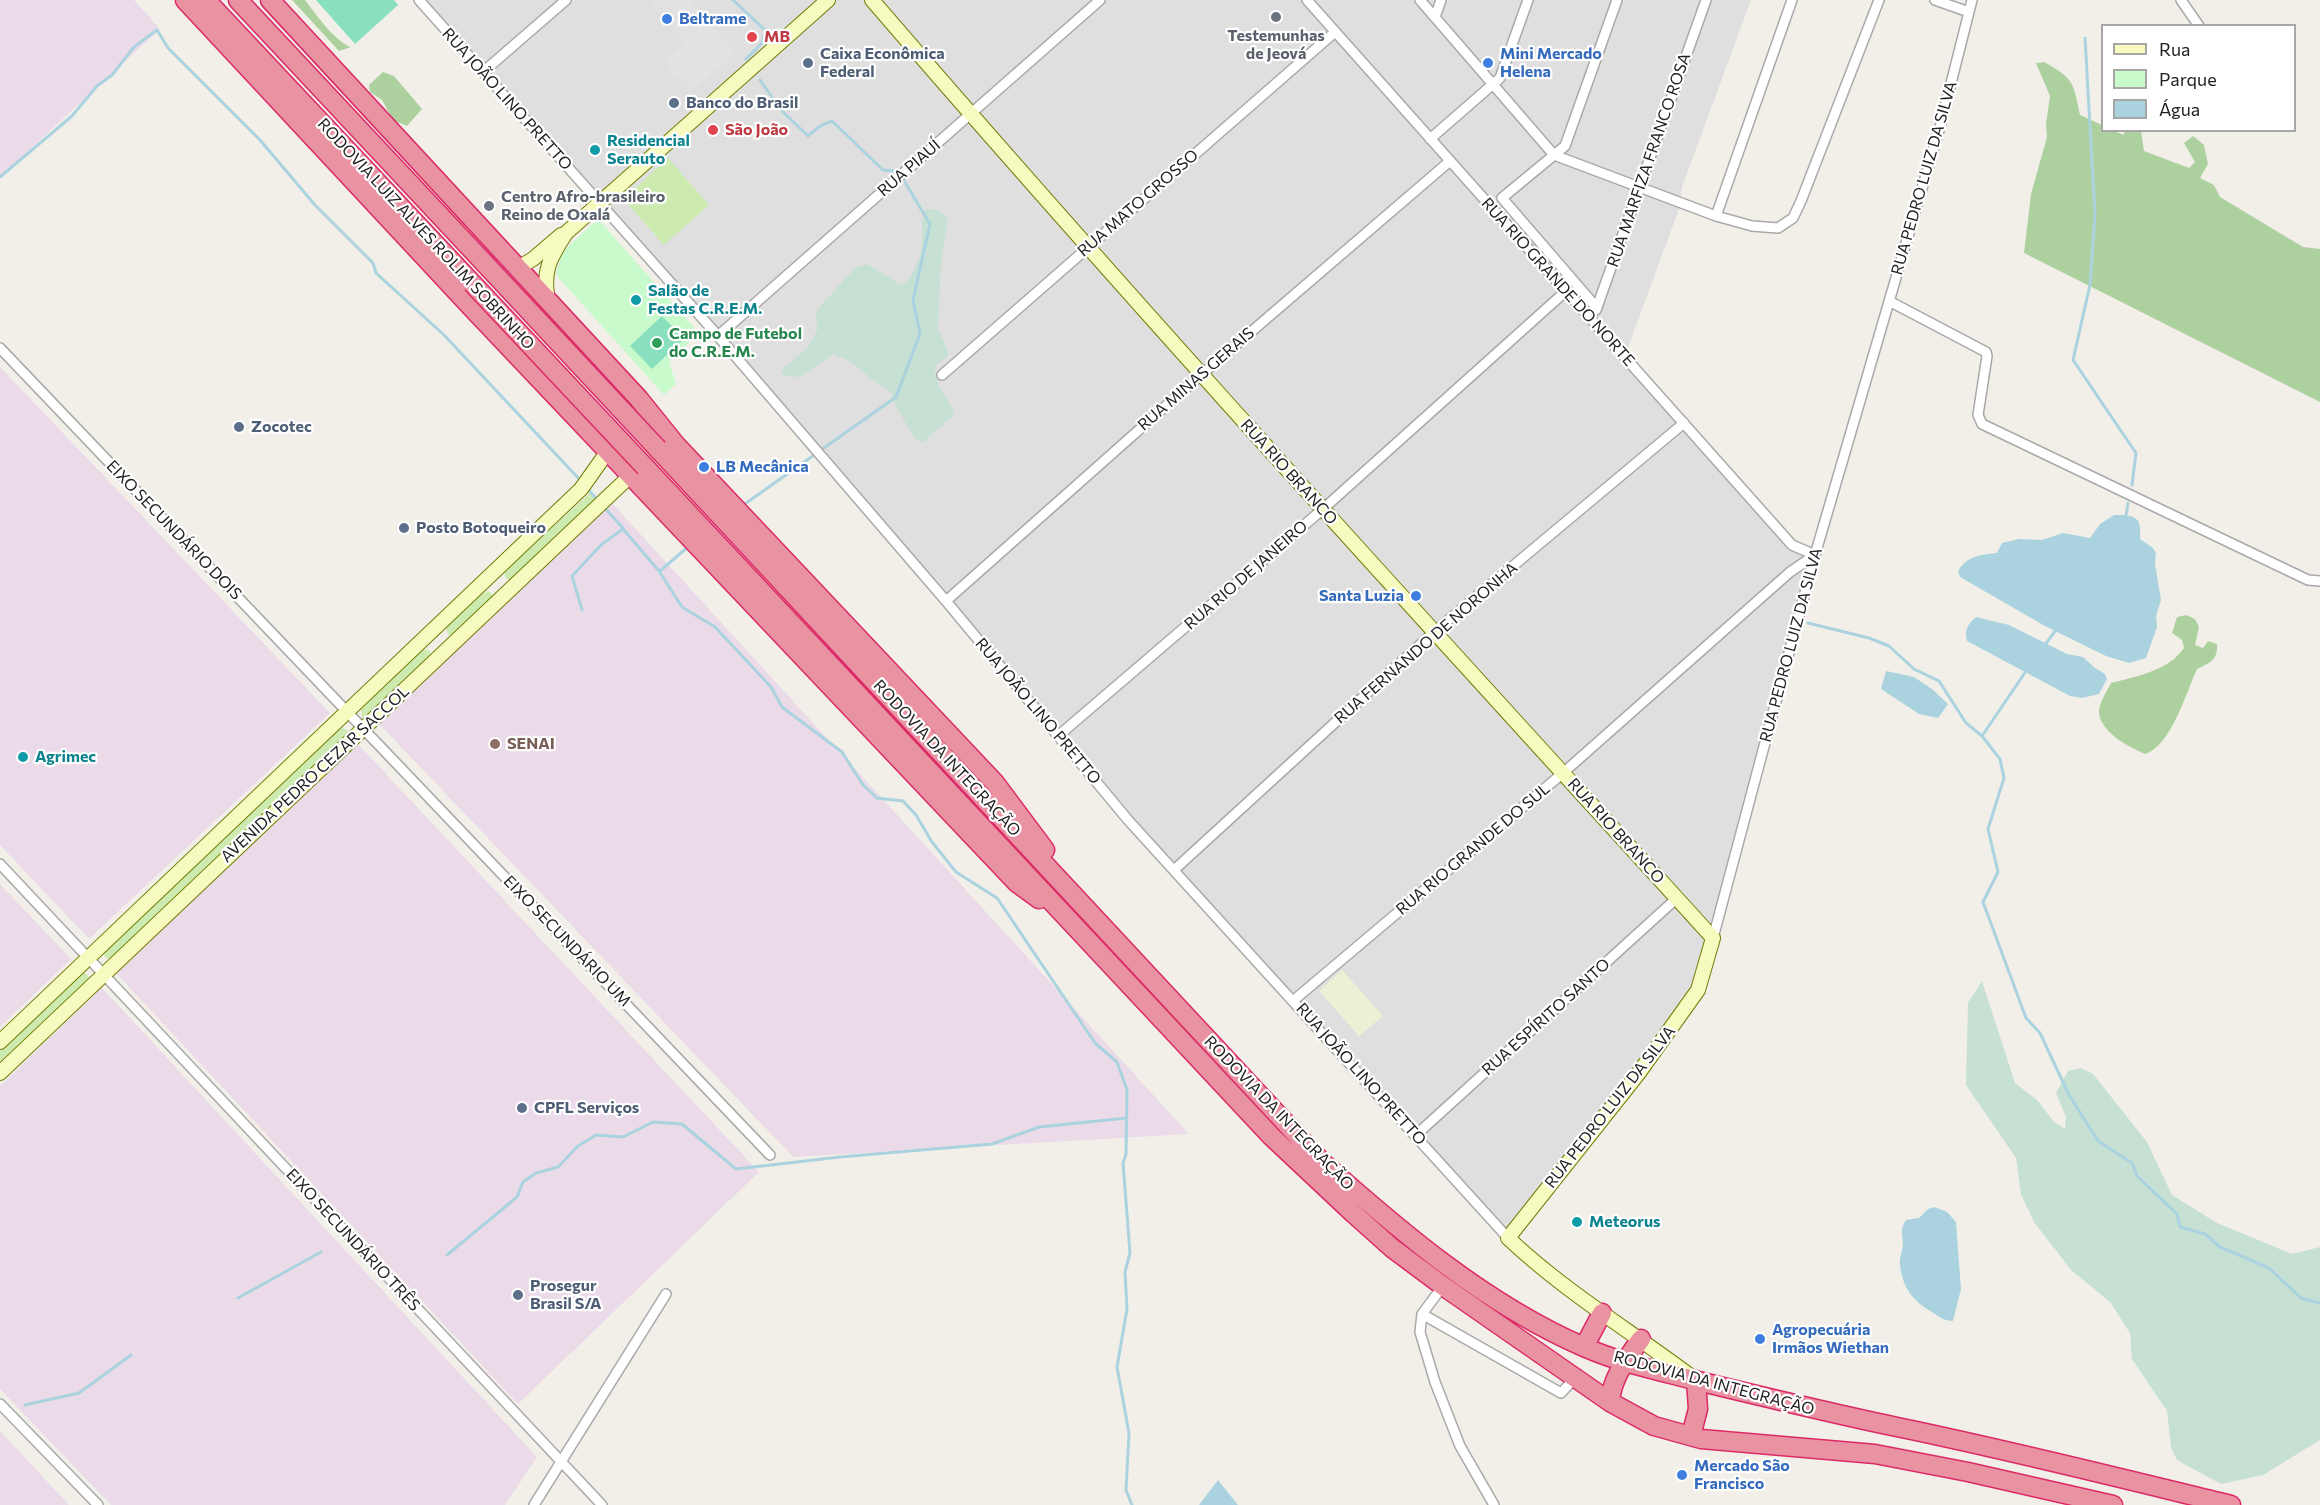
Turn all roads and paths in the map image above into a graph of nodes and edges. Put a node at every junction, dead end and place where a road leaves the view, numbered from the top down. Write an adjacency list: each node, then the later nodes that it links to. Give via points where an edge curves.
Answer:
1 (185, 0): 40 (highway)
2 (206, 0): 51 (highway, RODOVIA LUIZ ALVES ROLIM SOBRINHO, bridge, via 472,283)
3 (238, 0): 49 (highway, RODOVIA LUIZ ALVES ROLIM SOBRINHO, bridge)
4 (270, 0): 36 (highway)
5 (419, 0): 25 (street, RUA JOÃO LINO PRETTO)
6 (566, 0): 25 (street)
7 (828, 0): 32 (street)
8 (872, 0): 27 (street, RUA RIO BRANCO)
9 (1100, 0): 27 (street, RUA PIAUÍ)
10 (1307, 0): 24 (street, RUA RIO GRANDE DO NORTE)
11 (1420, 0): 22 (street)
12 (1441, 0): 22 (street)
13 (1528, 0): 26 (street, via 1500,78)
14 (1617, 0): 29 (street, via 1565,147)
15 (1706, 0): 31 (street, RUA MARFIZA FRANCO ROSA)
16 (1792, 0): 33 (street)
17 (1879, 0): 33 (street, via 1793,218 1778,228)
18 (1935, 0): 21 (street)
19 (1972, 0): 21 (street, RUA PEDRO LUIZ DA SILVA)
20 (2181, 0): 23 (street)
21 (1969, 12): 39 (street, RUA PEDRO LUIZ DA SILVA)
22 (1435, 17): 26 (street)
23 (2198, 24)
24 (1335, 32): 28 (street, RUA RIO GRANDE DO NORTE); 35 (street, RUA MATO GROSSO)
25 (483, 72): 32 (street, RUA JOÃO LINO PRETTO)
26 (1492, 84): 28 (street); 29 (street)
27 (970, 114): 35 (street, RUA RIO BRANCO); 43 (street, RUA PIAUÍ)
28 (1430, 139): 30 (street, RUA RIO GRANDE DO NORTE)
29 (1554, 155): 31 (street); 41 (street, via 1502,198)
30 (1450, 161): 37 (street, RUA RIO GRANDE DO NORTE); 45 (street, RUA MINAS GERAIS)
31 (1639, 188): 33 (street); 41 (street, RUA MARFIZA FRANCO ROSA)
32 (600, 203): 34 (street); 43 (street, RUA JOÃO LINO PRETTO)
33 (1716, 216)
34 (566, 233): 36 (street); 38 (street, via 549,264 544,283)
35 (1087, 247): 45 (street, RUA RIO BRANCO); 46 (street, RUA MATO GROSSO)
36 (518, 268): 38 (highway); 40 (highway)
37 (1566, 291): 42 (street, RUA RIO GRANDE DO NORTE); 52 (street, RUA RIO DE JANEIRO)
38 (548, 300): 48 (highway)
39 (1889, 301): 53 (street, RUA PEDRO LUIZ DA SILVA); 54 (street, via 1986,352 1978,415 1982,424 2264,560)
40 (472, 308): 50 (highway)
41 (1597, 308): 42 (street, RUA MARFIZA FRANCO ROSA)
42 (1592, 321): 47 (street, RUA RIO GRANDE DO NORTE)
43 (718, 336): 55 (street, RUA JOÃO LINO PRETTO)
44 (0, 348): 57 (street, EIXO SECUNDÁRIO DOIS)
45 (1202, 374): 52 (street, RUA RIO BRANCO); 55 (street, RUA MINAS GERAIS)
46 (942, 375)
47 (1684, 423): 53 (street, RUA RIO GRANDE DO NORTE, via 1792,544); 56 (street, RUA FERNANDO DE NORONHA)
48 (664, 430): 51 (highway); 64 (highway, via 995,783)
49 (657, 449): 64 (highway, RODOVIA DA INTEGRAÇÃO)
50 (608, 451): 51 (highway); 57 (street, AVENIDA PEDRO CEZAR SACCOL, via 581,489)
51 (638, 471): 58 (street, AVENIDA PEDRO CEZAR SACCOL); 74 (highway, RODOVIA DA INTEGRAÇÃO, via 1271,1136 1392,1248)
52 (1323, 509): 56 (street, RUA RIO BRANCO); 59 (street, RUA RIO DE JANEIRO)
53 (1815, 555): 60 (street, RUA RIO GRANDE DO SUL, via 1790,572); 65 (street, RUA PEDRO LUIZ DA SILVA)
54 (2320, 581)
55 (946, 601): 59 (street, RUA JOÃO LINO PRETTO)
56 (1434, 632): 60 (street, RUA RIO BRANCO); 62 (street, RUA FERNANDO DE NORONHA)
57 (347, 712): 58 (street, EIXO SECUNDÁRIO DOIS); 66 (street, AVENIDA PEDRO CEZAR SACCOL)
58 (363, 728): 67 (street, AVENIDA PEDRO CEZAR SACCOL); 72 (street, EIXO SECUNDÁRIO UM)
59 (1058, 736): 62 (street, RUA JOÃO LINO PRETTO)
60 (1563, 773): 63 (street, RUA RIO BRANCO); 68 (street, RUA RIO GRANDE DO SUL)
61 (0, 864): 66 (street, EIXO SECUNDÁRIO TRÊS)
62 (1174, 870): 68 (street, RUA JOÃO LINO PRETTO)
63 (1677, 898): 65 (street, RUA RIO BRANCO); 71 (street, RUA ESPÍRITO SANTO)
64 (1085, 909): 79 (highway, RODOVIA DA INTEGRAÇÃO, via 1283,1122 1362,1198 1472,1283 1520,1315)
65 (1713, 938): 73 (street, RUA PEDRO LUIZ DA SILVA, via 1698,990 1638,1074)
66 (89, 958): 67 (street, EIXO SECUNDÁRIO TRÊS); 69 (street, AVENIDA PEDRO CEZAR SACCOL)
67 (104, 974): 70 (street, AVENIDA PEDRO CEZAR SACCOL); 86 (street, EIXO SECUNDÁRIO TRÊS)
68 (1294, 1000): 71 (street, RUA JOÃO LINO PRETTO)
69 (0, 1042)
70 (0, 1073)
71 (1416, 1135): 73 (street, RUA JOÃO LINO PRETTO)
72 (770, 1155)
73 (1508, 1238): 76 (street, RUA JOÃO LINO PRETTO, via 1566,1289)
74 (1443, 1286): 77 (street); 81 (highway, RODOVIA DA INTEGRAÇÃO)
75 (666, 1294): 86 (street)
76 (1602, 1313): 78 (street, RUA JOÃO LINO PRETTO); 79 (highway)
77 (1422, 1314): 81 (street, via 1561,1393); 90 (street, via 1420,1332 1435,1382 1460,1446)
78 (1641, 1339): 80 (highway); 82 (street, RUA JOÃO LINO PRETTO)
79 (1584, 1347): 80 (highway, RODOVIA DA INTEGRAÇÃO)
80 (1625, 1362): 82 (highway, RODOVIA DA INTEGRAÇÃO); 83 (highway, via 1614,1381)
81 (1575, 1378): 83 (highway, RODOVIA DA INTEGRAÇÃO)
82 (1696, 1380): 85 (highway, via 1698,1409); 92 (highway, RODOVIA DA INTEGRAÇÃO)
83 (1610, 1402): 85 (highway, RODOVIA DA INTEGRAÇÃO, via 1654,1425)
84 (0, 1404): 87 (street)
85 (1691, 1436): 91 (highway, RODOVIA DA INTEGRAÇÃO, via 1875,1454)
86 (562, 1463): 88 (street); 89 (street, EIXO SECUNDÁRIO TRÊS)
87 (98, 1505)
88 (534, 1505)
89 (602, 1505)
90 (1494, 1505)
91 (2113, 1505)
92 (2231, 1505)

